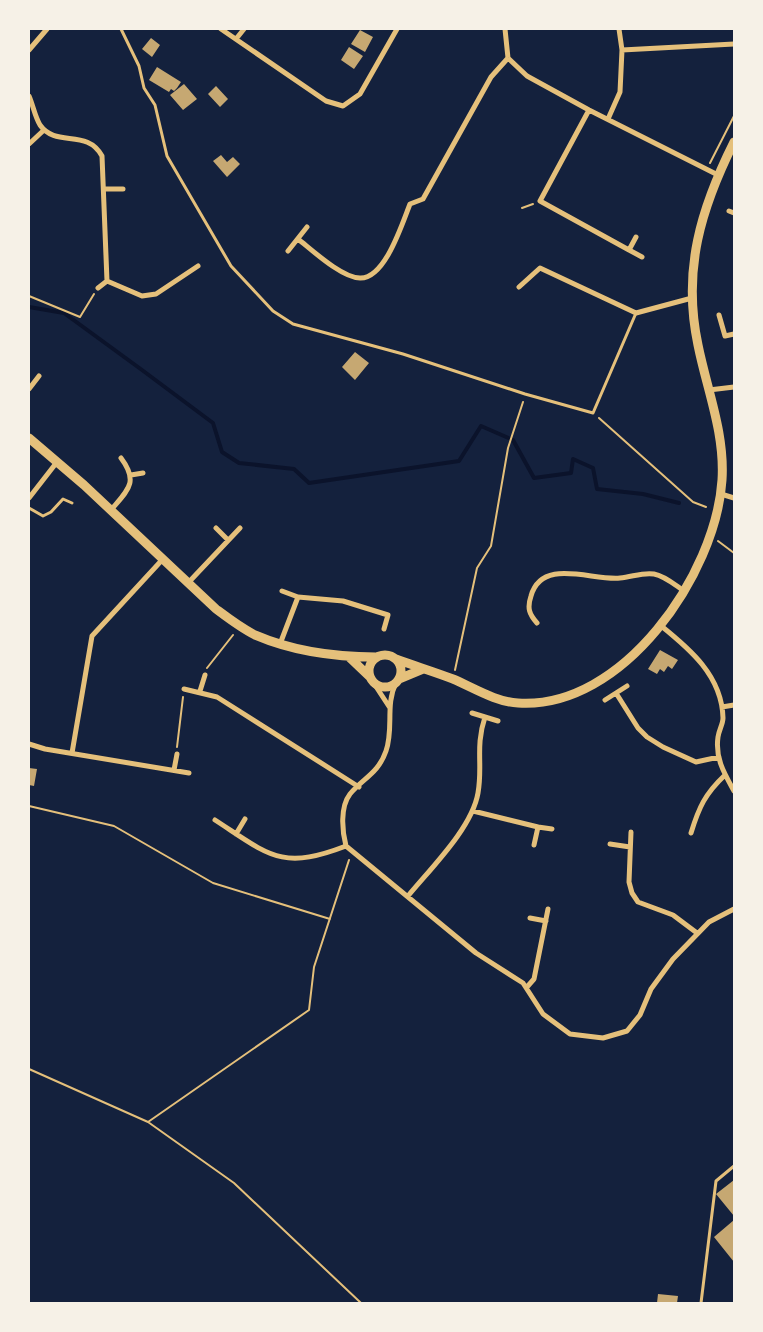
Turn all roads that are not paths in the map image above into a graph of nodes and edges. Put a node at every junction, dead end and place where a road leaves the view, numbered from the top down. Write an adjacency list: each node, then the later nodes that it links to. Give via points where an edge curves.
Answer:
1 (47, 29): 10 (street)
2 (121, 29): 33 (lane, via 139,66 144,88 156,105 167,156 231,266 273,311 293,324 403,354 593,413)
3 (221, 29): 8 (street)
4 (244, 29): 8 (street)
5 (397, 29): 8 (street, via 360,94 343,106 326,101)
6 (505, 29): 12 (street)
7 (619, 29): 11 (street)
8 (236, 39)
9 (734, 44): 11 (street)
10 (29, 50)
11 (622, 50): 15 (street, via 620,92)
12 (508, 58): 14 (street, via 528,76); 24 (street, via 490,77 423,199 410,204 386,260 375,273 360,278 343,272)
13 (29, 96): 16 (street)
14 (588, 110): 15 (street); 25 (street, via 540,201)
15 (608, 119): 19 (street)
16 (44, 130): 18 (street); 20 (street, via 94,145 102,156)
17 (734, 142): 19 (street)
18 (29, 144)
19 (718, 175): 32 (street, via 698,231)
20 (104, 189): 21 (street); 29 (street)
21 (123, 189)
22 (307, 227): 24 (street)
23 (636, 237): 25 (street)
24 (298, 239): 26 (street)
25 (629, 250): 27 (street)
26 (288, 251)
27 (642, 257)
28 (198, 266): 29 (street, via 156,294 142,296)
29 (107, 280): 31 (street)
30 (519, 287): 33 (street, via 540,268)
31 (98, 288)
32 (692, 298): 33 (street); 39 (street, via 698,343)
33 (636, 313)
34 (720, 315): 35 (street, via 724,336)
35 (734, 334)
36 (40, 376): 38 (street)
37 (734, 387): 39 (street)
38 (29, 388)
39 (710, 390): 45 (street, via 721,437)
40 (29, 438): 42 (street)
41 (121, 458): 44 (street)
42 (57, 462): 46 (street); 50 (street)
43 (143, 473): 44 (street)
44 (131, 475): 50 (street, via 127,491)
45 (721, 494): 47 (street); 57 (street, via 711,535)
46 (29, 498)
47 (734, 498)
48 (72, 503): 49 (lane, via 63,499 43,516)
49 (29, 508)
50 (111, 510): 54 (street)
51 (216, 528): 53 (street)
52 (240, 528): 53 (street)
53 (228, 540): 55 (street)
54 (162, 560): 55 (street); 82 (street, via 92,636)
55 (188, 583): 62 (street, via 240,627)
56 (282, 591): 58 (street)
57 (684, 591): 59 (street, via 655,574 620,578 552,574 533,589 528,605 529,614); 60 (street)
58 (298, 597): 61 (street, via 343,601 388,615); 62 (street)
59 (537, 623)
60 (660, 625): 66 (street, via 635,653 614,670 576,692 553,700 532,703 504,701); 76 (street, via 705,667)
61 (384, 629)
62 (280, 644): 63 (street)
63 (349, 657): 64 (street); 68 (street)
64 (376, 657): 65 (street, via 387,654); 68 (street, via 370,664)
65 (396, 659): 66 (street); 69 (street, via 401,668)
66 (423, 669): 69 (street)
67 (204, 675): 72 (street)
68 (372, 679): 69 (street, via 382,687); 77 (street)
69 (397, 681): 77 (street)
70 (627, 686): 73 (street)
71 (184, 689): 72 (street)
72 (200, 691): 88 (street, via 217,697)
73 (616, 693): 74 (street); 84 (street, via 638,728 663,747 696,762)
74 (605, 700)
75 (734, 705): 76 (street)
76 (722, 708): 84 (street, via 723,720 717,746)
77 (390, 709): 88 (street, via 390,736 386,752 378,767)
78 (472, 713): 79 (street)
79 (485, 717): 80 (street); 90 (street, via 480,734 480,779)
80 (498, 721)
81 (29, 744): 82 (street)
82 (72, 753): 85 (street)
83 (177, 754): 85 (street)
84 (719, 757): 87 (street)
85 (174, 770): 86 (street)
86 (189, 773)
87 (725, 775): 89 (street); 96 (street, via 708,790)
88 (359, 787): 100 (street, via 346,802 343,830)
89 (734, 791)
90 (473, 811): 93 (street); 102 (street)
91 (245, 819): 97 (street)
92 (215, 820): 97 (street)
93 (538, 827): 94 (street); 99 (street)
94 (552, 829)
95 (632, 832): 101 (street)
96 (691, 833)
97 (236, 834): 100 (street, via 275,856 287,859 306,859)
98 (610, 844): 101 (street)
99 (534, 845)
100 (346, 846): 102 (street)
101 (630, 847): 107 (street, via 629,882 638,902 673,915)
102 (408, 896): 108 (street, via 476,953)
103 (548, 909): 106 (street)
104 (734, 909): 107 (street, via 709,922)
105 (530, 918): 106 (street)
106 (546, 920): 108 (street, via 534,979)
107 (697, 933): 108 (street, via 661,974 634,1025 619,1034 602,1038 570,1034 543,1014)
108 (527, 987)
109 (734, 1166): 110 (lane, via 716,1181)
110 (701, 1303)

